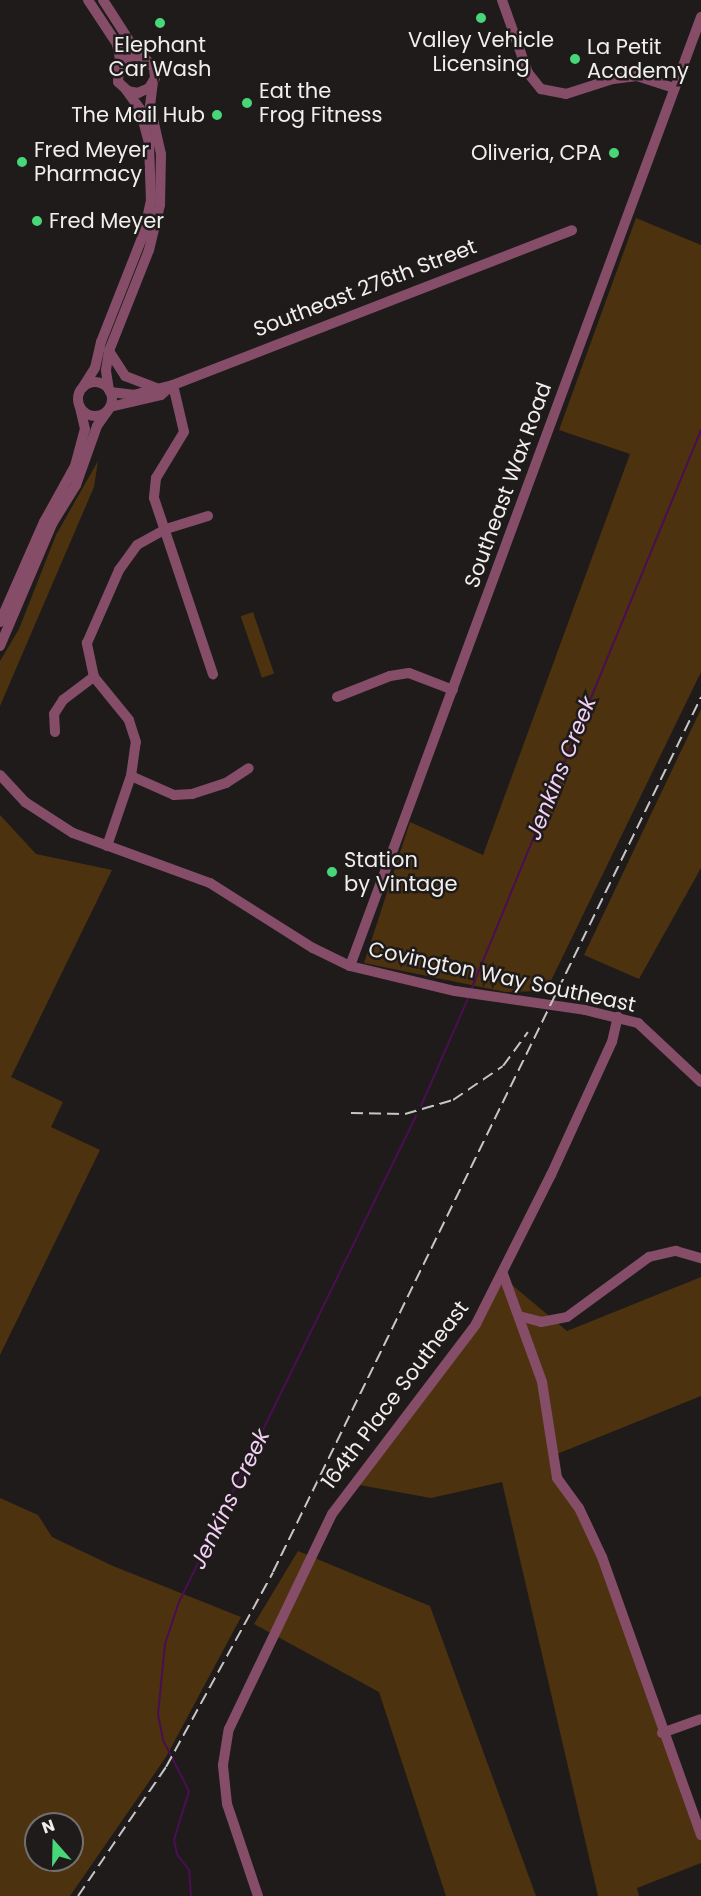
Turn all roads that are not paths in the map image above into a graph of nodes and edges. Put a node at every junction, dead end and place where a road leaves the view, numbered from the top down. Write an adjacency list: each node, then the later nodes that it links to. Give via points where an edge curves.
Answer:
1 (88, 0): 6 (street, via 117,44)
2 (103, 0): 5 (street)
3 (502, 0): 8 (street, via 528,73 541,89 566,94 637,76)
4 (701, 17): 8 (street, Southeast Wax Road)
5 (143, 57): 6 (street, via 131,56); 7 (street, via 154,68)
6 (121, 64): 9 (street, via 117,77)
7 (153, 83): 9 (street, via 138,93); 11 (street, via 150,106 161,154 160,205 148,250)
8 (674, 88): 24 (street, Southeast Wax Road)
9 (126, 90): 13 (street, via 140,109 149,143 151,201 144,233 94,368)
10 (572, 230): 12 (street, Southeast 276th Street)
11 (109, 351): 14 (street, via 125,376); 15 (street, via 106,370)
12 (173, 385): 14 (street, Southeast 276th Street); 17 (street, Southeast 276th Street, via 161,395); 19 (street, via 184,432 156,478 154,498)
13 (83, 387): 15 (street, via 97,383); 16 (street, via 78,397)
14 (157, 388): 15 (street, Southeast 276th Street, via 133,395)
15 (110, 391): 17 (street)
16 (80, 408): 17 (street, via 92,416); 20 (street, via 85,429 75,466 44,522)
17 (110, 408): 21 (street, via 97,426 86,465 52,524)
18 (208, 516): 19 (street)
19 (166, 529): 22 (street); 23 (street, via 136,544 100,609 87,644)
20 (0, 622)
21 (0, 646)
22 (213, 674)
23 (94, 677): 26 (street, via 63,700 54,714); 29 (street, via 134,732)
24 (453, 690): 25 (street, via 409,673 390,676); 31 (street, Southeast Wax Road)
25 (337, 697)
26 (55, 732)
27 (249, 768): 29 (street, via 226,783 192,794 174,795)
28 (0, 775): 30 (street, Covington Way Southeast, via 25,802 48,818)
29 (131, 776): 30 (street)
30 (107, 846): 31 (street, Covington Way Southeast, via 210,883 313,948)
31 (350, 966): 32 (street, Covington Way Southeast, via 455,991)
32 (618, 1017): 33 (street, Covington Way Southeast, via 648,1030 685,1071); 35 (street, 164th Place Southeast, via 612,1042)
33 (701, 1082)
34 (701, 1258): 36 (street, via 676,1251 655,1255 567,1317 541,1322)
35 (503, 1274): 36 (street); 40 (street, 164th Place Southeast, via 476,1324 332,1514 229,1729 223,1765 227,1804)
36 (519, 1316): 38 (street, via 542,1382 557,1478 579,1508 602,1557 635,1642)
37 (701, 1719): 38 (street)
38 (662, 1733): 39 (street)
39 (701, 1835)
40 (258, 1896)

